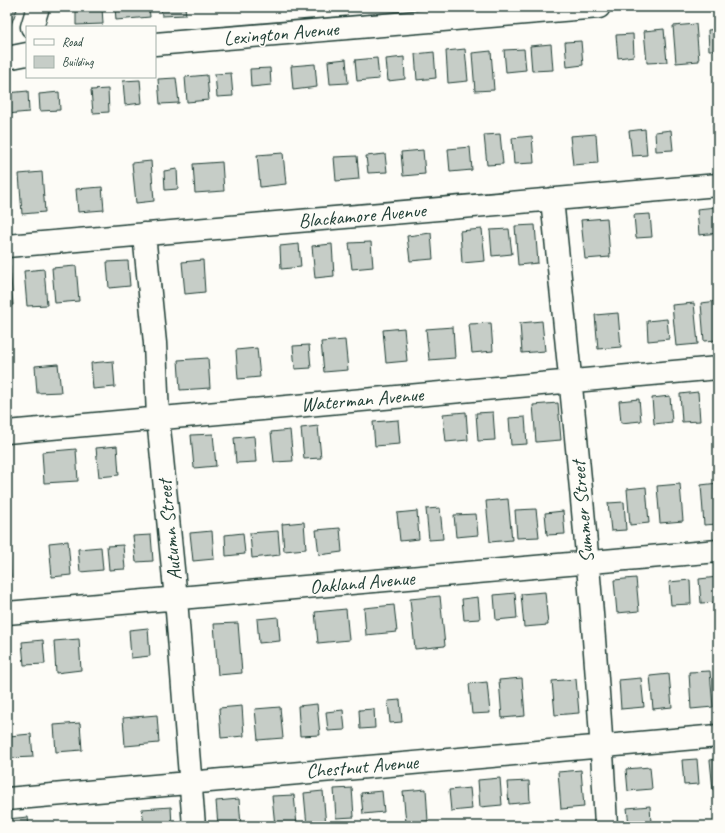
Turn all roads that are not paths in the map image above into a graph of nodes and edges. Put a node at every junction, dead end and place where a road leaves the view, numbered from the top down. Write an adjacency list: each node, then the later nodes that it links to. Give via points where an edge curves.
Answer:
1 (38, 7): 4 (street)
2 (599, 7): 3 (street, Lexington Avenue)
3 (536, 10): 5 (street, Lexington Avenue)
4 (32, 26)
5 (156, 44)
6 (718, 184): 7 (street, Blackamore Avenue)
7 (552, 198): 8 (street, Blackamore Avenue); 11 (street, Summer Street)
8 (144, 234): 9 (street, Blackamore Avenue); 12 (street, Autumn Street, via 155,343)
9 (7, 246)
10 (718, 368): 11 (street, Waterman Avenue)
11 (570, 380): 12 (street, Waterman Avenue); 15 (street, Summer Street)
12 (158, 418): 13 (street, Waterman Avenue); 16 (street, Autumn Street)
13 (7, 432)
14 (718, 551): 15 (street, Oakland Avenue)
15 (587, 563): 16 (street, Oakland Avenue); 19 (street, Summer Street)
16 (176, 599): 17 (street, Oakland Avenue); 20 (street, Autumn Street)
17 (7, 614)
18 (718, 736): 19 (street, Chestnut Avenue)
19 (602, 745): 20 (street, Chestnut Avenue); 23 (street, Summer Street)
20 (191, 782): 21 (street, Chestnut Avenue); 22 (street, Autumn Street)
21 (7, 799)
22 (194, 826)
23 (606, 826)

